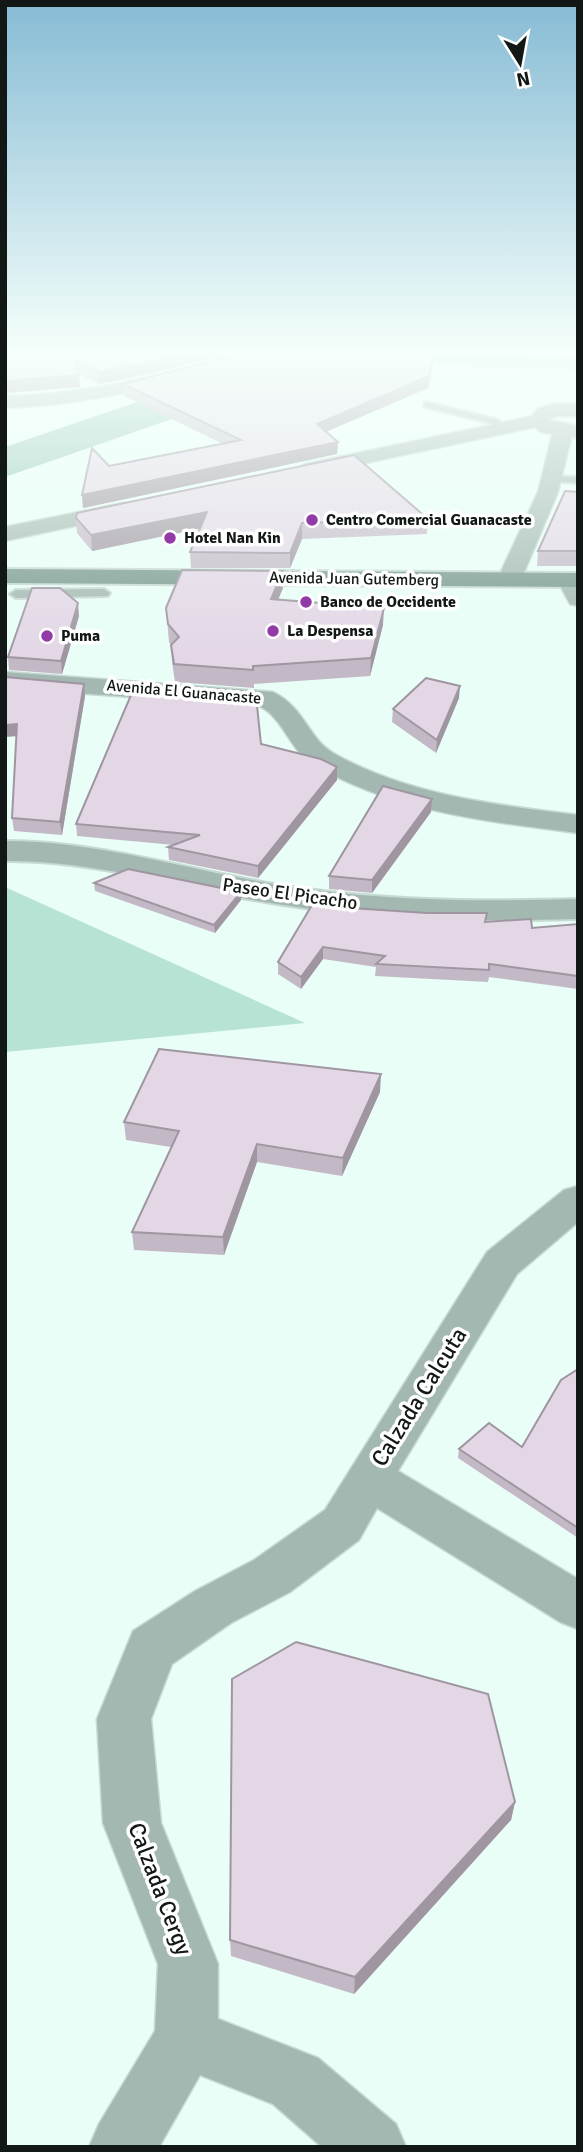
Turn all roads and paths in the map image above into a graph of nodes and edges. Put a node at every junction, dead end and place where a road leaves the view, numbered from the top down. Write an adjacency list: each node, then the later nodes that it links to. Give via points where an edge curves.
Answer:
1 (394, 451): 3 (street)
2 (562, 451): 4 (street)
3 (291, 473)
4 (552, 478): 5 (lane); 9 (street)
5 (578, 480)
6 (144, 505): 7 (street)
7 (5, 534)
8 (123, 577): 9 (main road, Avenida Juan Gutemberg); 10 (main road, Avenida Juan Gutemberg); 12 (lane)
9 (509, 580): 11 (main road, Avenida Juan Gutemberg)
10 (9, 586): 12 (lane); 13 (lane)
11 (575, 586)
12 (104, 593): 14 (lane)
13 (30, 610)
14 (80, 610)
15 (5, 680): 16 (street, Avenida El Guanacaste, via 264,698 278,703 318,755 359,776 491,814)
16 (578, 824)
17 (5, 852): 18 (street, Paseo El Picacho, via 35,850 120,862 235,887 392,908)
18 (578, 909)
19 (578, 1200): 20 (street, Calzada Calcuta, via 502,1263)
20 (369, 1478): 21 (street, Calzada Calcuta); 22 (street, Calzada Cergy, via 342,1525 272,1576 152,1648 124,1719 132,1823 188,1964)
21 (578, 1606)
22 (186, 2038): 23 (street, Calzada Cergy); 24 (street, via 295,2081)
23 (122, 2147)
24 (373, 2147)

